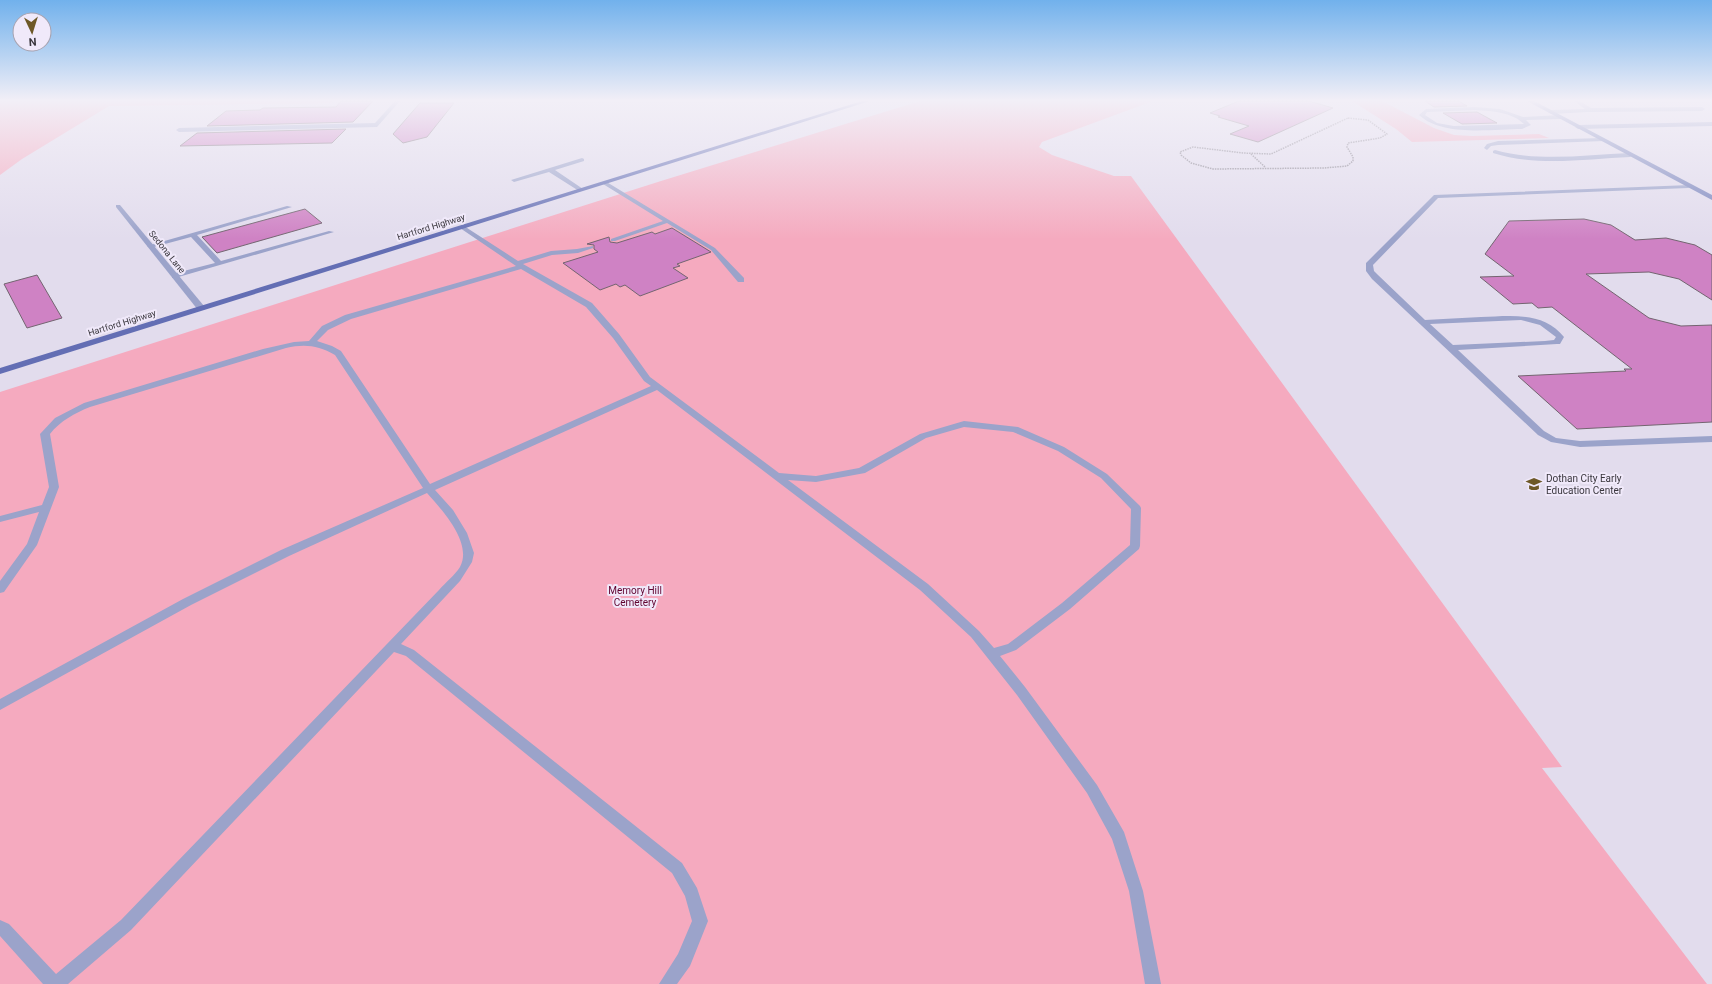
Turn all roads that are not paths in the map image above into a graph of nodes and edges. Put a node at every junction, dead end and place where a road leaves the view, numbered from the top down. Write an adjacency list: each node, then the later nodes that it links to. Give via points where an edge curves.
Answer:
1 (721, 147): 8 (main road, Hartford Highway)
2 (1615, 147): 4 (main road)
3 (1494, 152): 4 (street, via 1524,158)
4 (1630, 155): 9 (main road)
5 (582, 160): 6 (street)
6 (550, 170): 7 (street); 10 (street)
7 (514, 180)
8 (605, 183): 10 (main road, Hartford Highway); 14 (street)
9 (1688, 186): 11 (main road); 26 (street, via 1436,196 1369,265 1375,277)
10 (581, 190): 15 (main road, Hartford Highway)
11 (1712, 198)
12 (118, 206): 19 (street, Sedona Lane)
13 (289, 207): 17 (street)
14 (668, 221): 18 (street); 24 (street, via 713,249)
15 (462, 227): 22 (street); 25 (main road, Hartford Highway)
16 (331, 232): 21 (street)
17 (192, 234): 19 (street); 21 (street)
18 (613, 240)
19 (150, 246): 23 (street, Sedona Lane)
20 (591, 247): 22 (street, via 552,253)
21 (220, 264): 23 (street)
22 (520, 266): 27 (street, via 348,317 325,328); 30 (street, via 589,305 616,336 647,379)
23 (175, 276): 25 (street, Sedona Lane)
24 (741, 280)
25 (201, 308): 29 (main road, Hartford Highway)
26 (1423, 322): 28 (street); 28 (street, via 1521,318 1546,325 1560,337 1557,342)
27 (312, 342): 33 (street, via 328,346 338,353); 34 (street, via 266,351 87,405 67,414 52,424 45,434 54,487)
28 (1450, 348): 31 (street, via 1541,433 1554,440 1580,444 1609,444)
29 (0, 371)
30 (657, 387): 32 (street); 33 (street)
31 (1712, 439)
32 (776, 476): 38 (street, via 924,587 975,634); 38 (street, via 816,479 862,471 923,436 964,424 1015,429 1061,449 1104,476 1136,508 1135,546 1066,606 1012,647)
33 (428, 488): 37 (street, via 464,535 468,548 467,562 457,578); 39 (street, via 285,553 187,602)
34 (46, 507): 35 (street); 36 (street, via 32,545)
35 (0, 519)
36 (0, 589)
37 (393, 646): 41 (street, via 126,925); 42 (street, via 410,653 677,868 692,892 700,921 684,960)
38 (991, 654): 43 (street, via 1022,691 1092,789 1119,836 1136,891)
39 (0, 705)
40 (0, 928): 41 (street, via 4,929)
41 (56, 984)
42 (667, 984)
43 (1153, 984)

